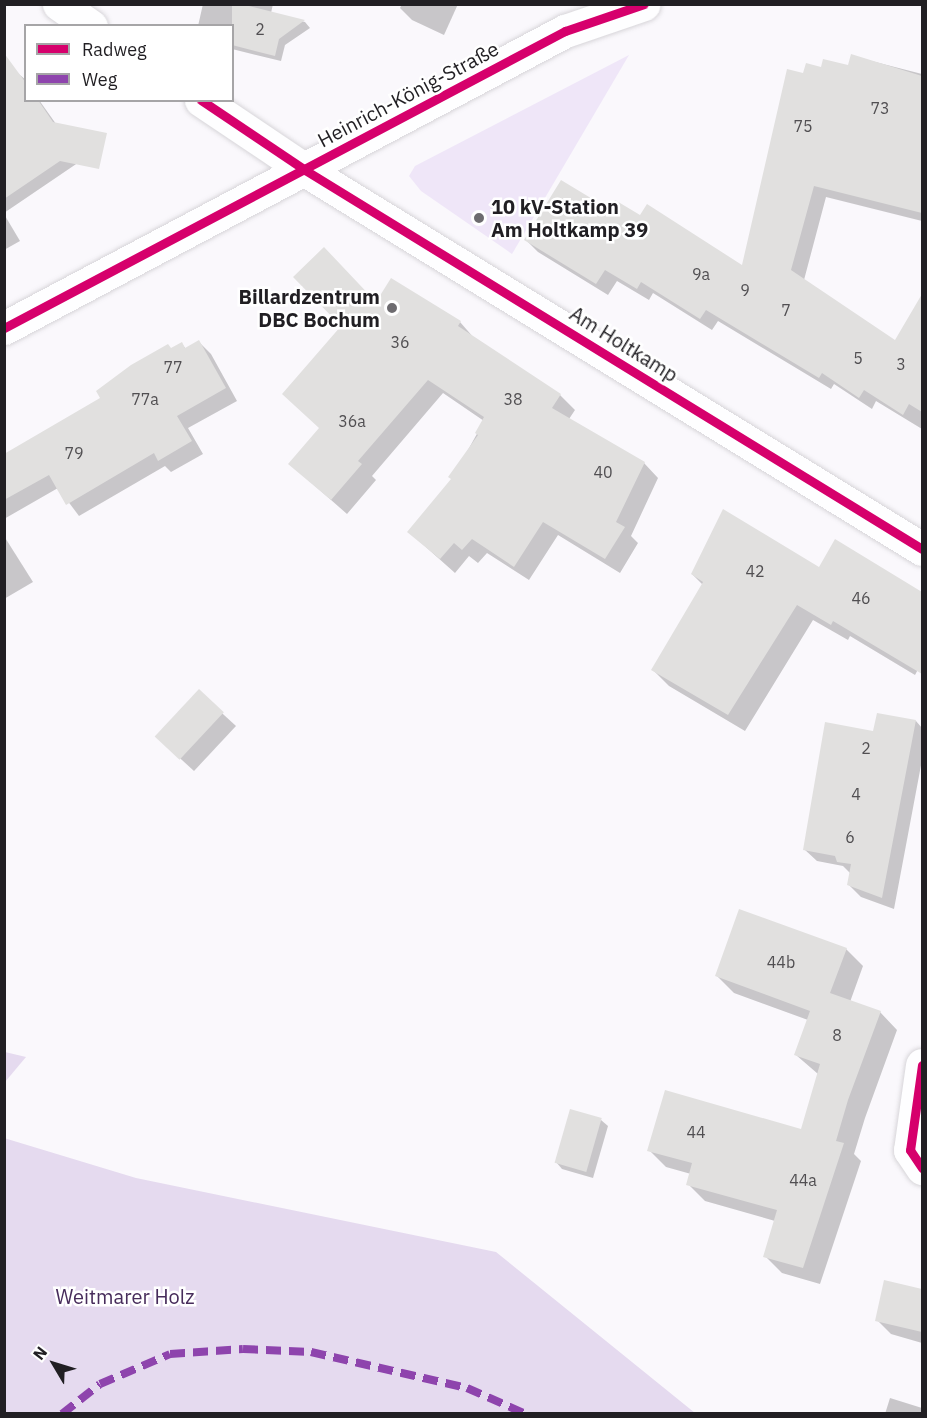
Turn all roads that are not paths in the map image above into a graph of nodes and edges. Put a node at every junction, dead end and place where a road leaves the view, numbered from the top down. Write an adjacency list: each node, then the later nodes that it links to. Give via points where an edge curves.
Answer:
1 (59, 4): 3 (street)
2 (644, 4): 5 (street, Heinrich-König-Straße, via 565,31)
3 (88, 24)
4 (204, 102): 5 (street, Am Holtkamp)
5 (305, 170): 6 (street, Heinrich-König-Straße); 7 (street, Am Holtkamp)
6 (4, 328)
7 (922, 549)
8 (922, 1065): 9 (street, via 910,1150)
9 (922, 1168)

